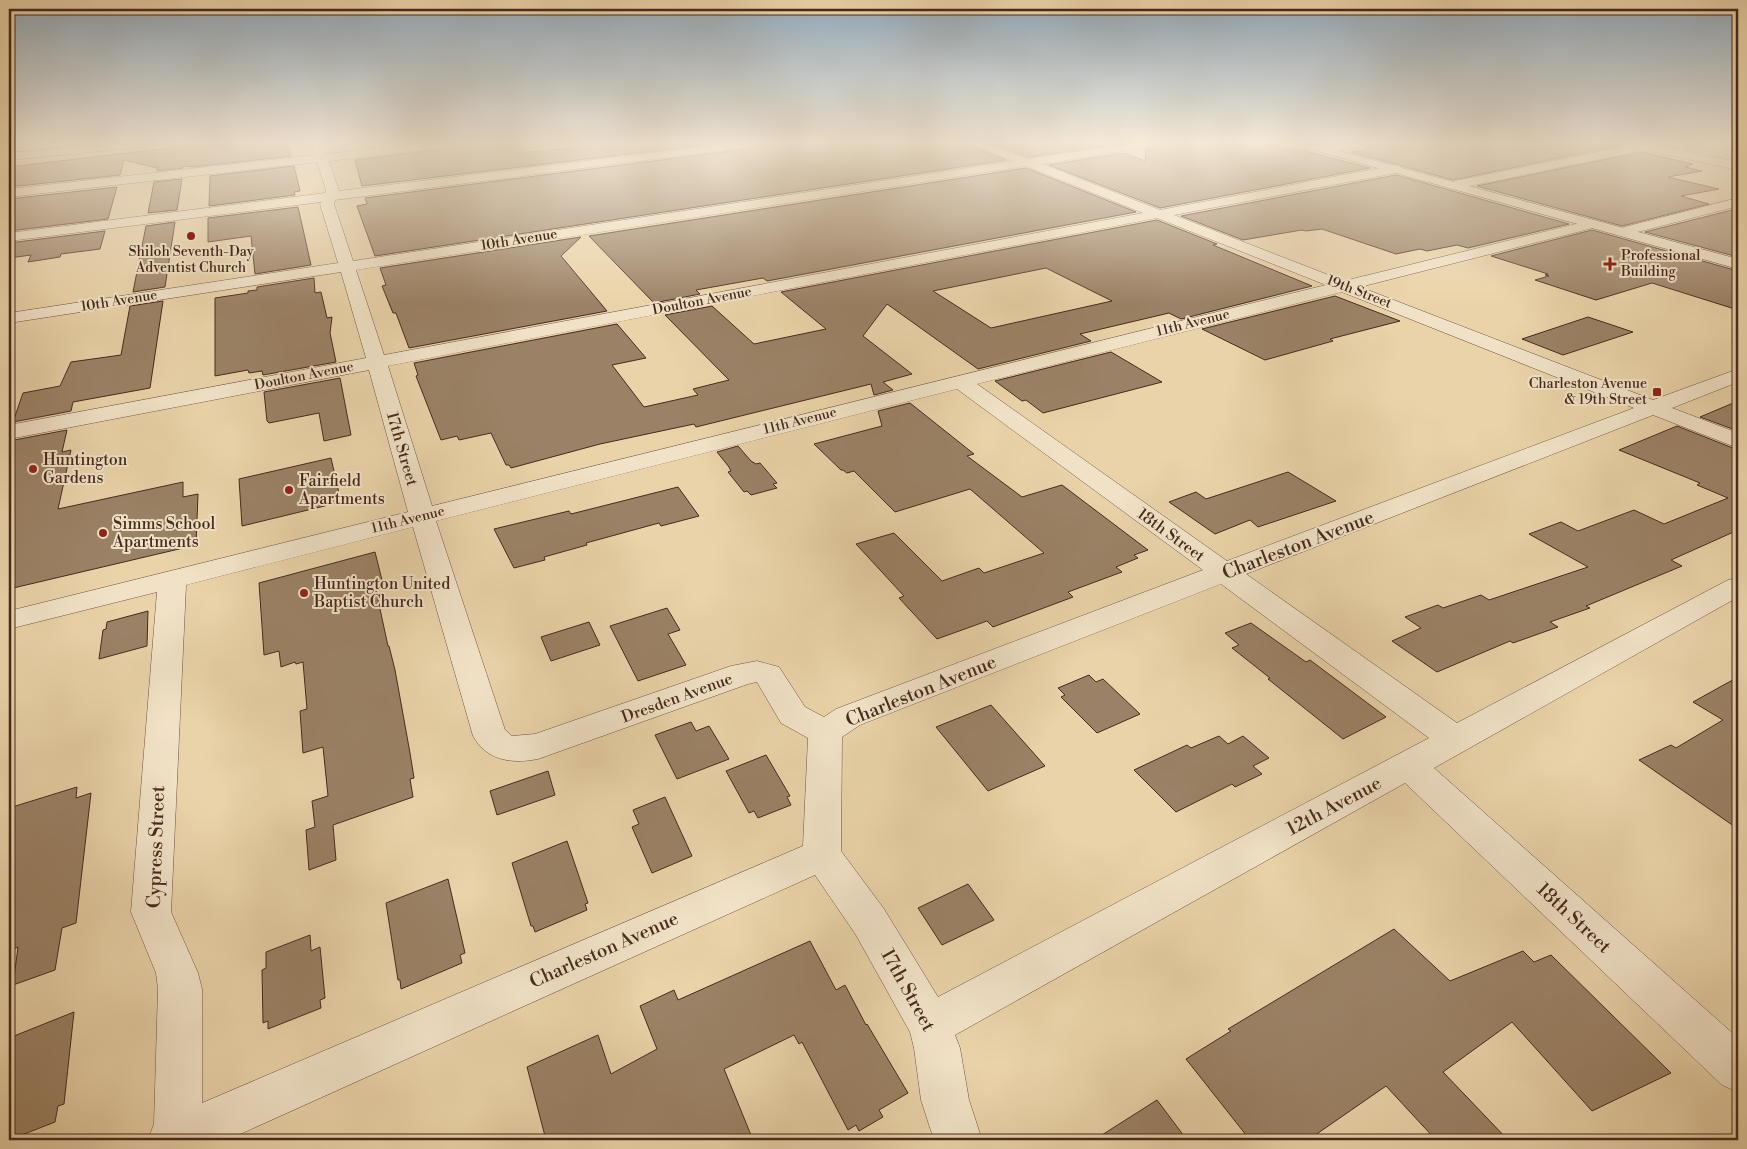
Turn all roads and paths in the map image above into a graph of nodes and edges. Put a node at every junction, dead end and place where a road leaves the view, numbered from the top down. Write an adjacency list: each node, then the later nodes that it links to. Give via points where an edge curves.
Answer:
1 (317, 198): 11 (street)
2 (329, 198): 13 (street, 17th Street, via 326,204)
3 (794, 198): 13 (street, 10th Avenue)
4 (1117, 198): 8 (street, 19th Street)
5 (1245, 198): 8 (street, Doulton Avenue)
6 (1497, 198): 9 (street)
7 (1738, 202): 10 (street)
8 (1159, 214): 14 (street, 19th Street); 16 (street, Doulton Avenue)
9 (1592, 224): 10 (street); 14 (street, 11th Avenue)
10 (1622, 232): 12 (street)
11 (9, 237)
12 (1738, 264)
13 (346, 266): 15 (street, 10th Avenue); 16 (street, 17th Street)
14 (1343, 286): 18 (street, 11th Avenue); 19 (street, 19th Street)
15 (9, 318)
16 (377, 362): 20 (street, Doulton Avenue); 22 (street, 17th Street)
17 (1738, 375): 19 (street, Charleston Avenue)
18 (959, 381): 22 (street, 11th Avenue); 23 (street, 18th Street)
19 (1653, 408): 21 (street, 19th Street); 23 (street, Charleston Avenue)
20 (9, 432)
21 (1738, 441)
22 (422, 516): 24 (street, 11th Avenue); 29 (street, 17th Street, via 490,736)
23 (1225, 573): 27 (street, Charleston Avenue, via 900,697 848,718); 28 (street, 18th Street)
24 (172, 579): 26 (street, 11th Avenue); 34 (street, Cypress Street, via 151,912 177,973 180,989)
25 (1738, 586): 28 (street, 12th Avenue)
26 (9, 620)
27 (825, 732): 29 (street, Dresden Avenue, via 794,716 771,677 758,672 742,674 538,746); 31 (street, Charleston Avenue)
28 (1456, 740): 30 (street, 12th Avenue)
29 (505, 749)
30 (1409, 766): 32 (street, 12th Avenue); 33 (street, 18th Street)
31 (822, 854): 32 (street, 17th Street, via 870,922); 34 (street, Charleston Avenue)
32 (930, 1025): 35 (street, 17th Street, via 945,1100)
33 (1738, 1069)
34 (176, 1139)
35 (958, 1140)

